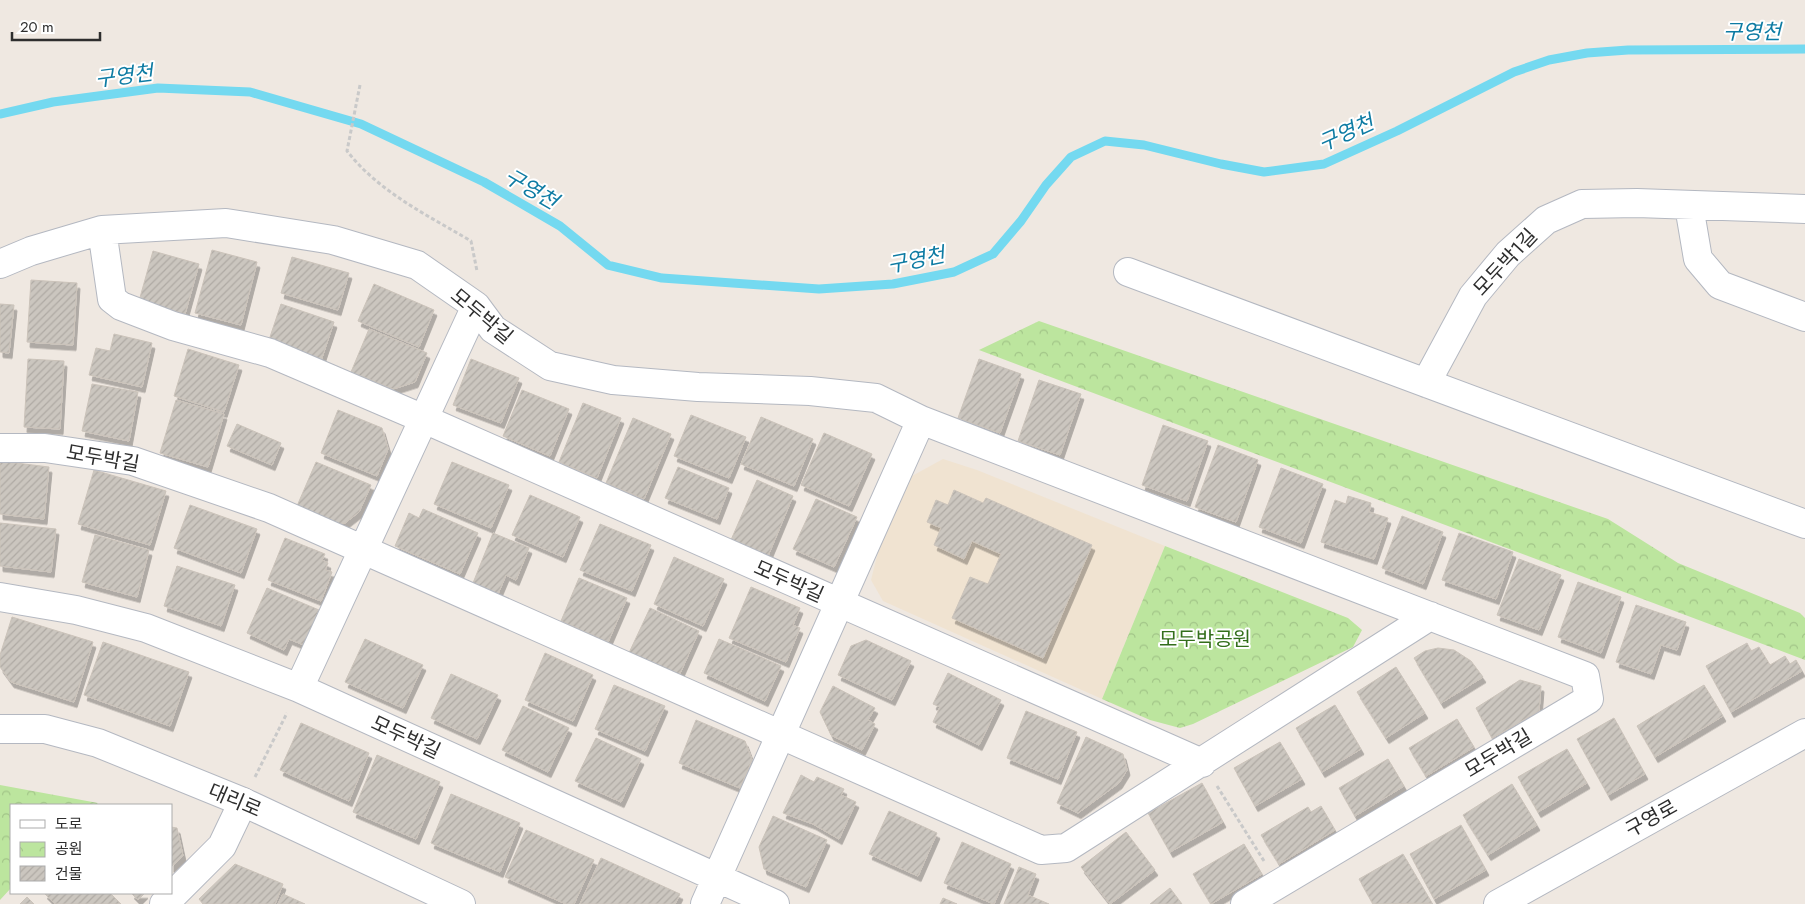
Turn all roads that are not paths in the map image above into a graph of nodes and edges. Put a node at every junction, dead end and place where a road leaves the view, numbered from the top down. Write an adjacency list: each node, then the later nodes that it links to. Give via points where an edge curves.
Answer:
1 (1689, 206): 2 (street, 모두박1길); 7 (street, via 1698,259 1720,285); 8 (street, 모두박1길, via 1582,204 1546,220 1508,254 1473,296)
2 (1805, 209)
3 (102, 230): 4 (street, 모두박길, via 31,251); 6 (street, 모두박길, via 226,223 333,240 417,266); 9 (street, 모두박길, via 112,299 121,306 173,326 270,353)
4 (0, 264)
5 (1128, 272): 8 (street)
6 (476, 306): 9 (street); 10 (street, 모두박길, via 493,329 550,366 613,380 810,390 876,398)
7 (1805, 317)
8 (1426, 383): 12 (street)
9 (424, 418): 13 (street); 15 (street, 모두박길)
10 (921, 420): 15 (street, 모두박길); 16 (street, 모두박길)
11 (0, 448): 13 (street, 모두박길, via 45,448 133,460 269,508)
12 (1805, 524)
13 (363, 550): 17 (street); 20 (street, 모두박길)
14 (0, 597): 17 (street, 모두박길, via 76,610 146,628)
15 (839, 603): 20 (street, 모두박길); 21 (street, 모두박길)
16 (1430, 616): 21 (street, 모두박길); 28 (street, 모두박길, via 1585,676 1589,699)
17 (299, 688): 23 (street, 모두박길)
18 (0, 729): 22 (street, 대리로, via 45,729 98,743)
19 (1805, 732): 29 (street, 구영로)
20 (782, 733): 21 (street, 모두박길, via 1041,850 1066,848); 23 (street, 모두박길)
21 (1202, 763)
22 (243, 802): 24 (street, via 222,846); 25 (street, 대리로)
23 (717, 879): 26 (street, 모두박길); 27 (street, 모두박길)
24 (164, 904)
25 (461, 904)
26 (705, 904)
27 (774, 904)
28 (1245, 904)
29 (1498, 904)

